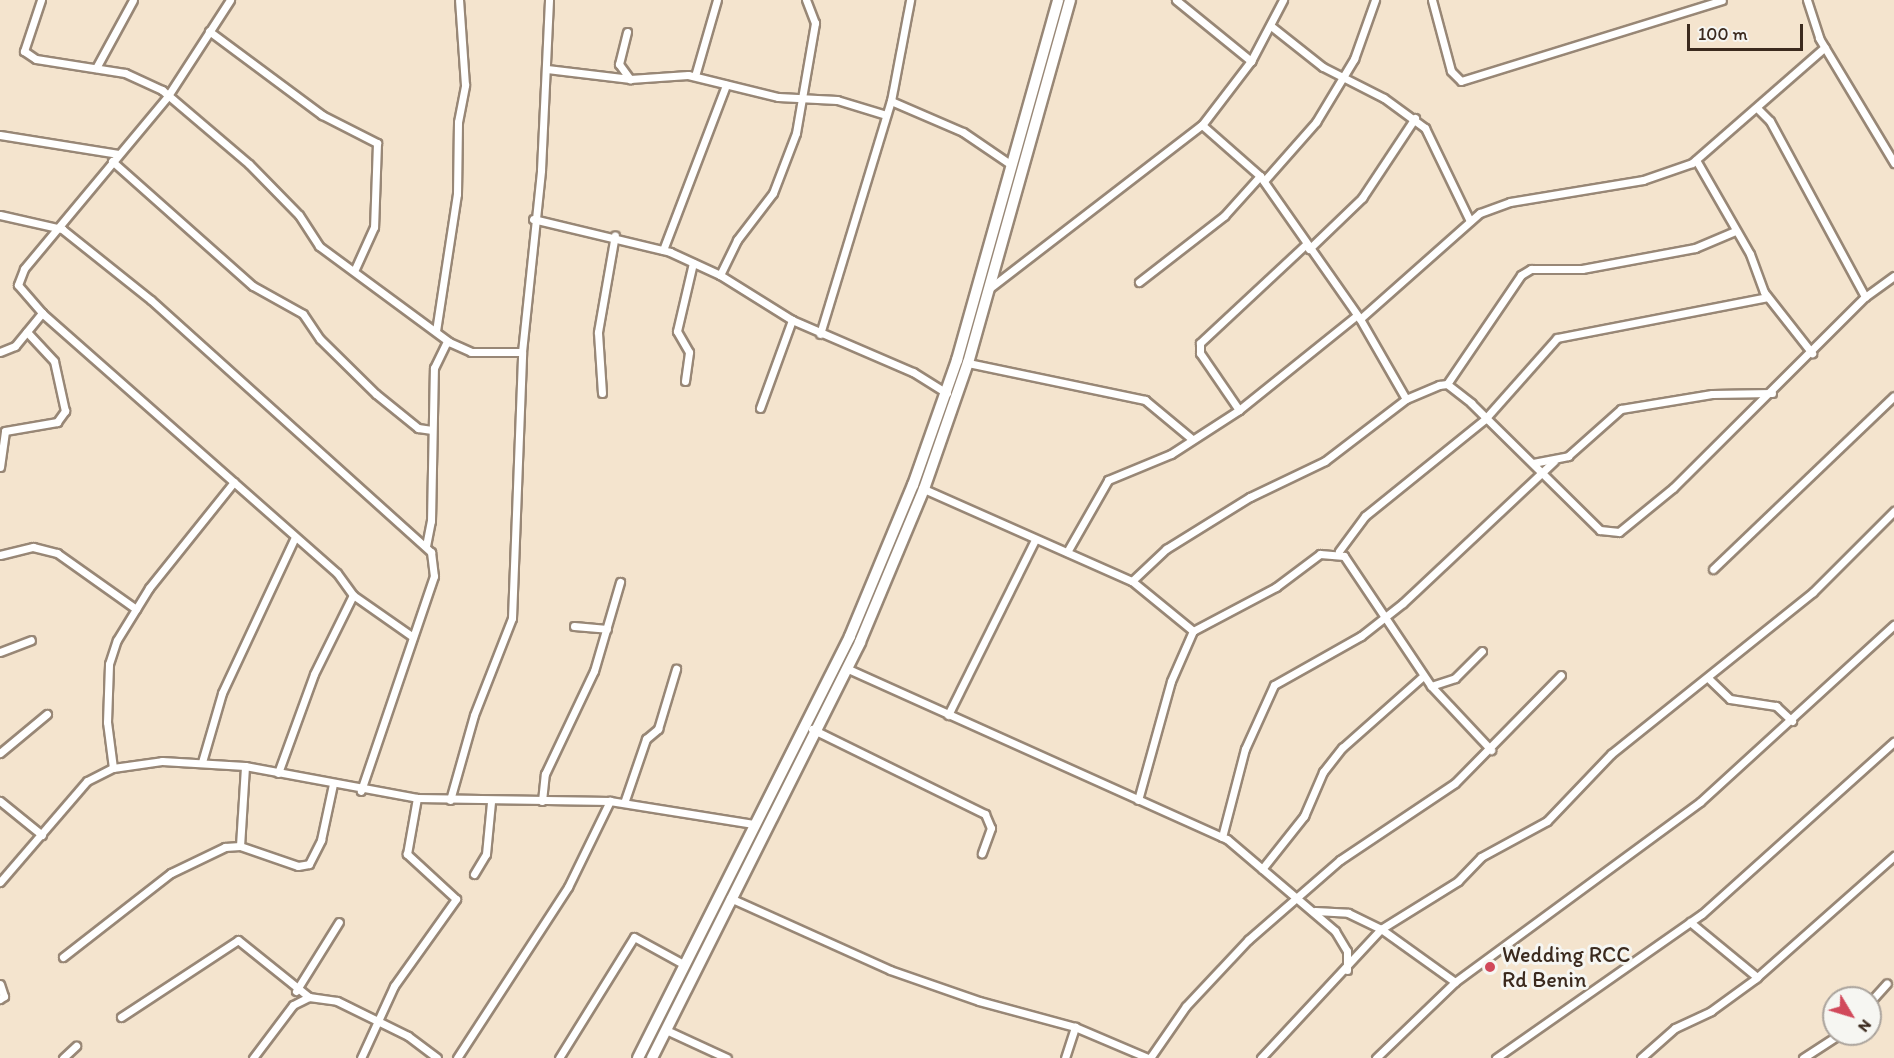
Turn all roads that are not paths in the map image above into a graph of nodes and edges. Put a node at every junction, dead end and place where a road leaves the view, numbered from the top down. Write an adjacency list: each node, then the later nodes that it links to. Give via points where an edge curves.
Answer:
1 (41, 0): 23 (street, via 24,51 36,59)
2 (133, 0): 23 (street)
3 (230, 0): 19 (street)
4 (459, 0): 62 (street, via 465,85 458,122 457,194)
5 (549, 0): 24 (street)
6 (717, 0): 25 (street)
7 (806, 0): 30 (street, via 815,23)
8 (910, 0): 31 (street)
9 (1058, 0): 41 (highway)
10 (1070, 0): 56 (highway)
11 (1176, 0): 17 (street)
12 (1283, 0): 18 (street)
13 (1375, 0): 26 (street)
14 (1432, 0): 15 (street, via 1451,71 1461,81)
15 (1722, 0)
16 (1807, 0): 21 (street)
17 (1184, 3): 22 (street)
18 (1271, 26): 22 (street); 26 (street)
19 (209, 31): 29 (street); 52 (street, via 322,115 377,143 374,227)
20 (627, 32): 27 (street, via 619,64)
21 (1825, 47): 32 (street); 40 (street)
22 (1251, 61): 35 (street)
23 (96, 68): 29 (street, via 138,78)
24 (547, 69): 27 (street); 44 (street)
25 (695, 76): 27 (street); 28 (street)
26 (1342, 78): 34 (street); 42 (street, via 1311,128)
27 (630, 79)
28 (726, 85): 30 (street); 50 (street)
29 (168, 96): 37 (street); 52 (street, via 249,164 298,215 319,246)
30 (801, 99): 33 (street, via 837,100); 53 (street, via 779,181)
31 (891, 101): 33 (street); 41 (street, via 963,132)
32 (1757, 108): 39 (street); 58 (street, via 1770,121)
33 (886, 115): 64 (street)
34 (1415, 118): 45 (street, via 1425,128); 49 (street, via 1362,198)
35 (1202, 125): 42 (street); 56 (street)
36 (0, 135): 37 (street)
37 (118, 154): 38 (street)
38 (112, 160): 46 (street); 80 (street, via 254,286 303,314 320,339 376,394 418,428)
39 (1696, 160): 45 (street, via 1643,180 1500,204); 47 (street)
40 (1894, 163)
41 (1010, 164): 73 (highway)
42 (1262, 179): 49 (street); 55 (street, via 1224,216)
43 (0, 215): 46 (street)
44 (533, 219): 48 (street); 67 (street)
45 (1470, 221): 60 (street)
46 (62, 229): 59 (street, via 19,278 20,289); 91 (street, via 151,300)
47 (1735, 231): 57 (street); 71 (street, via 1695,248 1582,269 1531,269 1521,275)
48 (615, 235): 50 (street); 72 (street, via 598,332)
49 (1308, 247): 60 (street); 78 (street, via 1200,343 1200,353)
50 (663, 250): 51 (street)
51 (693, 263): 53 (street); 70 (street, via 677,331 689,352)
52 (355, 269): 62 (street)
53 (720, 274): 61 (street)
54 (1894, 276): 58 (street)
55 (1139, 282)
56 (986, 291): 69 (highway)
57 (1767, 297): 68 (street); 79 (street, via 1557,338)
58 (1865, 297): 68 (street)
59 (42, 313): 63 (street); 86 (street)
60 (1358, 317): 76 (street); 78 (street)
61 (792, 320): 64 (street); 77 (street)
62 (436, 331): 65 (street)
63 (27, 332): 66 (street, via 11,350); 84 (street, via 54,362 65,411 57,422 5,431)
64 (820, 334): 73 (street, via 914,372)
65 (447, 341): 67 (street, via 471,352); 80 (street, via 436,357)
66 (0, 352)
67 (522, 352): 129 (street, via 512,618 474,715)
68 (1812, 353): 74 (street)
69 (968, 363): 81 (street, via 1145,400); 87 (highway)
70 (685, 381)
71 (1447, 384): 76 (street); 79 (street)
72 (603, 393)
73 (947, 393): 136 (highway, via 850,636)
74 (1772, 393): 82 (street, via 1712,394 1621,408 1605,418 1581,447); 85 (street, via 1673,488 1611,535)
75 (1894, 396): 95 (street)
76 (1406, 399): 96 (street, via 1325,461 1250,497 1166,549)
77 (760, 408)
78 (1239, 410): 81 (street)
79 (1485, 419): 83 (street); 92 (street, via 1365,516)
80 (432, 430): 91 (street, via 431,521)
81 (1192, 439): 93 (street, via 1106,482)
82 (1554, 461): 83 (street); 85 (street)
83 (1533, 463): 85 (street)
84 (0, 467)
85 (1543, 473): 100 (street)
86 (234, 482): 89 (street); 99 (street)
87 (924, 489): 90 (street); 109 (highway)
88 (1894, 511): 113 (street, via 1813,592)
89 (294, 539): 98 (street, via 337,573); 122 (street, via 222,693)
90 (1035, 540): 93 (street); 116 (street)
91 (426, 546): 105 (street, via 434,576)
92 (1339, 551): 100 (street); 104 (street, via 1320,554 1276,587)
93 (1067, 552): 96 (street)
94 (0, 555): 99 (street, via 33,547 50,550)
95 (1713, 568)
96 (1132, 581): 104 (street)
97 (620, 582): 103 (street)
98 (354, 595): 105 (street); 125 (street, via 314,674)
99 (136, 609): 124 (street, via 109,664 107,746)
100 (1386, 615): 112 (street); 138 (street, via 1269,691 1245,749)
101 (1894, 625): 117 (street)
102 (574, 626): 103 (street)
103 (607, 629): 132 (street, via 594,671 545,774)
104 (1192, 631): 130 (street, via 1171,681)
105 (413, 637): 127 (street)
106 (30, 640): 108 (street)
107 (1482, 651): 114 (street, via 1455,678)
108 (0, 652)
109 (845, 668): 116 (street); 118 (highway)
110 (676, 669): 135 (street, via 658,729 646,740)
111 (1561, 675): 120 (street)
112 (1423, 676): 114 (street); 142 (street, via 1342,748 1323,772 1304,816)
113 (1708, 678): 117 (street, via 1730,699 1776,706); 150 (street, via 1611,754 1547,821 1481,857 1458,881)
114 (1431, 686): 120 (street)
115 (47, 714): 121 (street)
116 (948, 715): 130 (street)
117 (1792, 721): 155 (street, via 1636,854)
118 (812, 729): 140 (street, via 985,814 991,828); 145 (highway)
119 (1894, 742): 149 (street)
120 (1491, 750): 146 (street, via 1455,783 1392,822)
121 (0, 753)
122 (202, 762): 123 (street); 124 (street)
123 (245, 766): 125 (street); 139 (street)
124 (113, 768): 137 (street, via 87,780)
125 (278, 773): 126 (street)
126 (333, 784): 127 (street); 139 (street, via 327,817 309,864 298,866)
127 (361, 791): 128 (street)
128 (417, 798): 129 (street); 163 (street, via 407,854 456,899 394,986)
129 (450, 800): 134 (street)
130 (1138, 800): 138 (street)
131 (0, 801): 137 (street)
132 (542, 801): 133 (street); 134 (street)
133 (610, 801): 135 (street); 172 (street, via 568,887)
134 (491, 802): 143 (street, via 486,854)
135 (624, 802): 136 (street)
136 (753, 824): 152 (highway)
137 (42, 835): 144 (street)
138 (1222, 837): 142 (street)
139 (240, 846): 151 (street, via 207,854 171,873)
140 (982, 853)
141 (1894, 856): 154 (street)
142 (1262, 869): 146 (street)
143 (474, 874)
144 (0, 882)
145 (730, 898): 164 (street, via 890,970 979,1001); 165 (highway)
146 (1294, 898): 147 (street); 178 (street, via 1186,1006)
147 (1315, 911): 150 (street, via 1348,913); 153 (street, via 1343,942)
148 (339, 922): 159 (street)
149 (1690, 922): 154 (street); 181 (street)
150 (1381, 929): 153 (street); 155 (street)
151 (63, 957)
152 (685, 965): 173 (street, via 634,937); 174 (highway)
153 (1347, 970): 179 (street)
154 (1757, 977): 182 (street, via 1712,1011 1675,1028)
155 (1455, 982): 180 (street)
156 (1887, 982): 158 (street)
157 (0, 984): 161 (street, via 4,996)
158 (1882, 988)
159 (296, 991): 160 (street); 162 (street, via 265,958 238,940)
160 (309, 997): 163 (street, via 337,1000); 169 (street, via 292,1005)
161 (0, 999)
162 (121, 1017)
163 (381, 1023): 170 (street); 171 (street)
164 (1075, 1026): 177 (street); 178 (street)
165 (666, 1030): 175 (highway); 176 (street)
166 (76, 1046): 168 (street)
167 (1822, 1046): 183 (street)
168 (63, 1058)
169 (253, 1058)
170 (361, 1058)
171 (437, 1058)
172 (457, 1058)
173 (559, 1058)
174 (638, 1058)
175 (652, 1058)
176 (727, 1058)
177 (1065, 1058)
178 (1149, 1058)
179 (1261, 1058)
180 (1376, 1058)
181 (1496, 1058)
182 (1641, 1058)
183 (1803, 1058)

